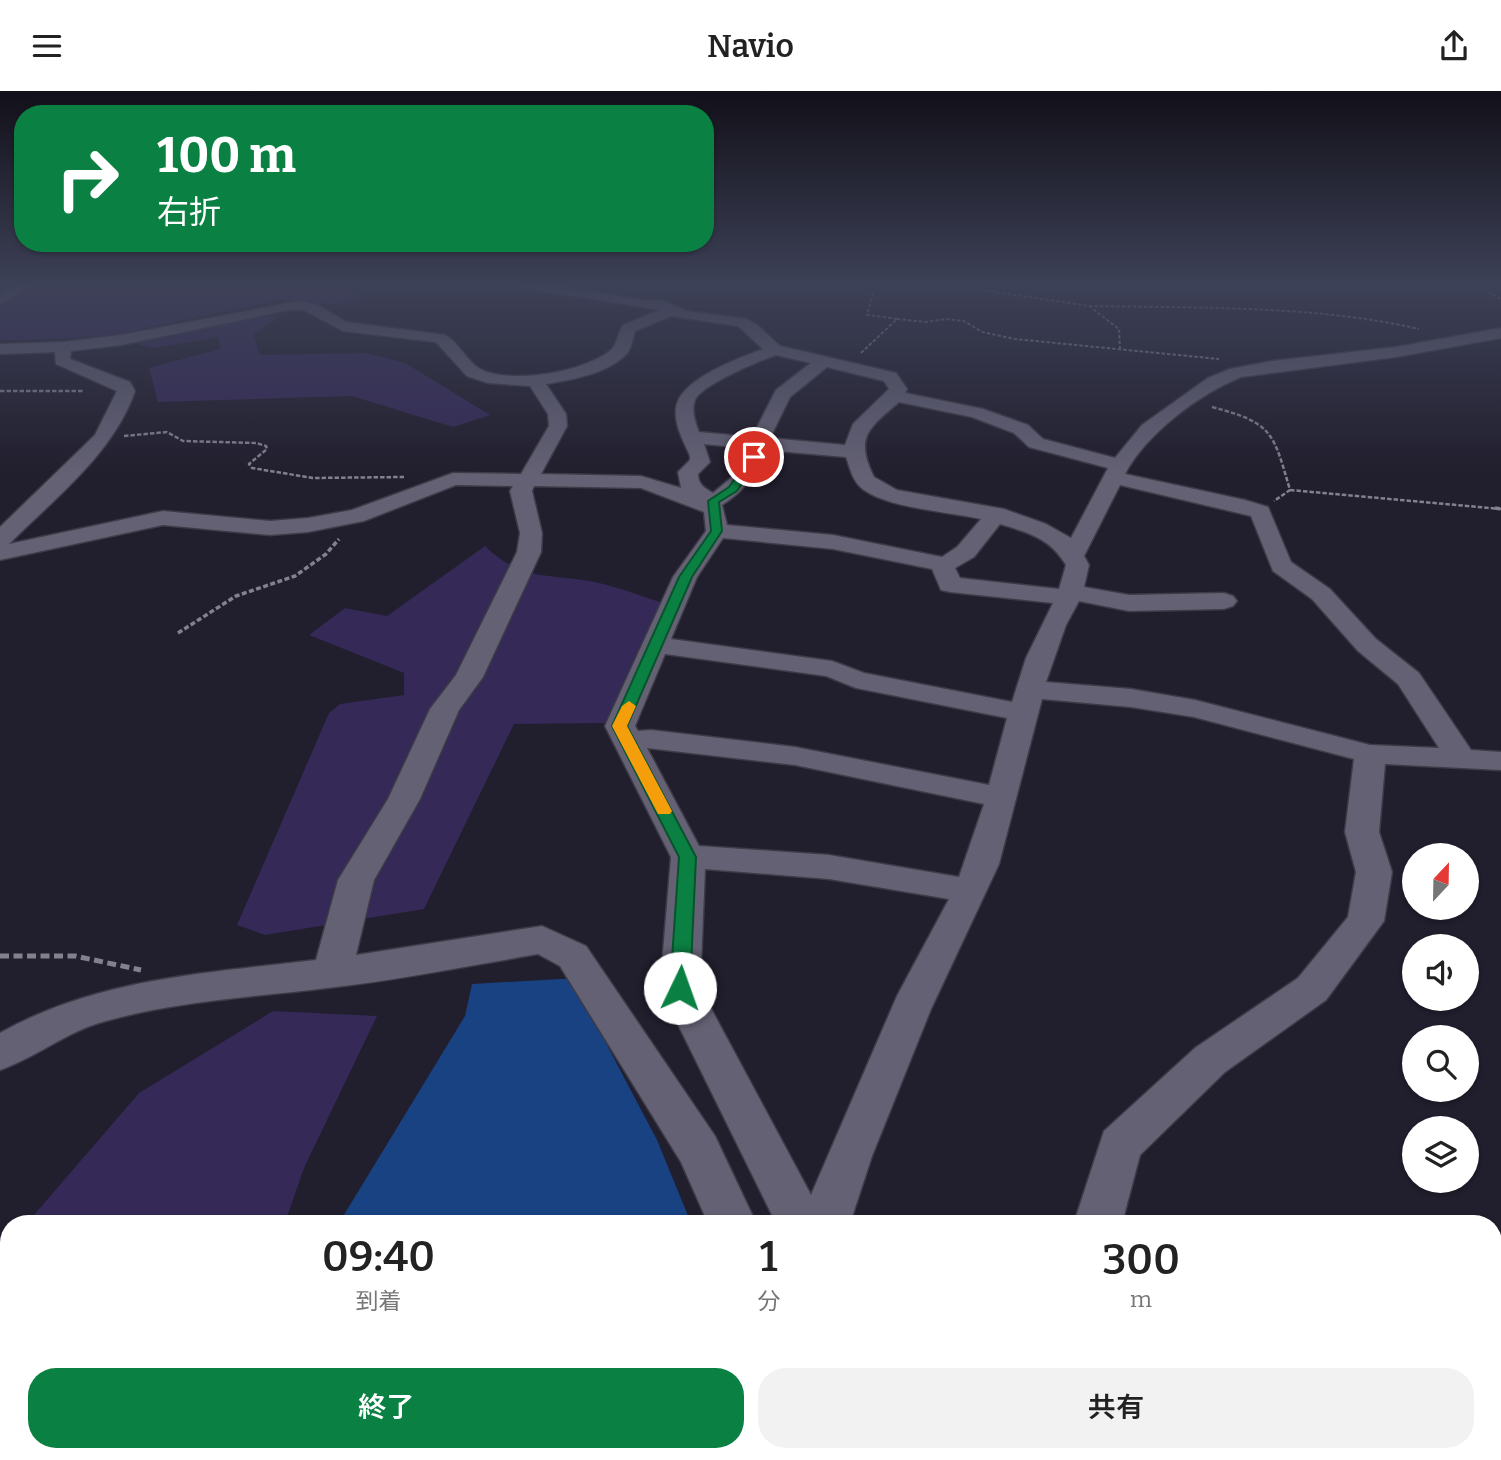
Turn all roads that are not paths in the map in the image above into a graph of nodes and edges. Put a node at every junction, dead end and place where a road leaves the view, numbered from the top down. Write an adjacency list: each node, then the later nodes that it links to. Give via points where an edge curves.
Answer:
1 (63, 347): 19 (street, via 62,361 111,379 126,391 103,437)
2 (35, 348): 7 (street)
3 (453, 348): 10 (street, via 479,375)
4 (622, 348): 10 (street, via 608,360 583,370)
5 (770, 348): 8 (street)
6 (1415, 348): 15 (street, via 1272,366 1214,382 1149,429)
7 (0, 349)
8 (775, 351): 9 (street); 12 (street, via 760,354 694,388 686,397 684,424)
9 (836, 364): 11 (street, via 890,377 898,389); 13 (street, via 782,394)
10 (534, 379): 16 (street, via 557,414 558,426)
11 (895, 395): 14 (street, via 862,426); 15 (street, via 977,413 1021,429 1036,443)
12 (691, 437): 13 (street); 17 (street, via 700,462 688,472 687,480)
13 (758, 442): 14 (street); 17 (street, via 741,479)
14 (854, 452): 18 (street, via 863,477 881,492)
15 (1117, 471): 21 (street); 29 (street, via 1260,512 1281,566 1321,594 1367,645 1409,679)
16 (526, 480): 17 (street, via 641,482 662,487); 20 (street, via 453,479 356,516 307,525 270,528 163,518); 34 (street, via 521,491 531,533 529,552 469,677 445,709 404,799 356,880)
17 (715, 513): 22 (street); 25 (street)
18 (996, 514): 21 (street, via 1040,529); 22 (street)
19 (0, 540)
20 (0, 553)
21 (1073, 555): 23 (street, via 1079,569)
22 (946, 574): 23 (street, via 1011,590)
23 (1070, 595): 24 (street, via 1129,603); 26 (street, via 1050,628)
24 (1224, 601)
25 (657, 645): 26 (street, via 832,669 856,680); 27 (street, via 620,726)
26 (1027, 701): 28 (street, via 1131,698 1195,709); 31 (street)
27 (628, 741): 31 (street, via 651,739 795,756); 32 (street)
28 (1370, 754): 29 (street); 39 (street, via 1362,832 1374,871 1366,921 1312,989 1210,1061 1120,1145)
29 (1462, 759): 30 (street)
30 (1501, 761)
31 (1000, 797): 33 (street, via 982,865)
32 (688, 857): 33 (street, via 753,859); 37 (street, via 680,988)
33 (969, 891): 38 (street, via 923,984 837,1183)
34 (332, 973): 35 (street, via 100,1006 45,1027); 36 (street, via 542,940 573,956 699,1150)
35 (0, 1053)
36 (728, 1215)
37 (798, 1215)
38 (828, 1215)
39 (1100, 1215)

